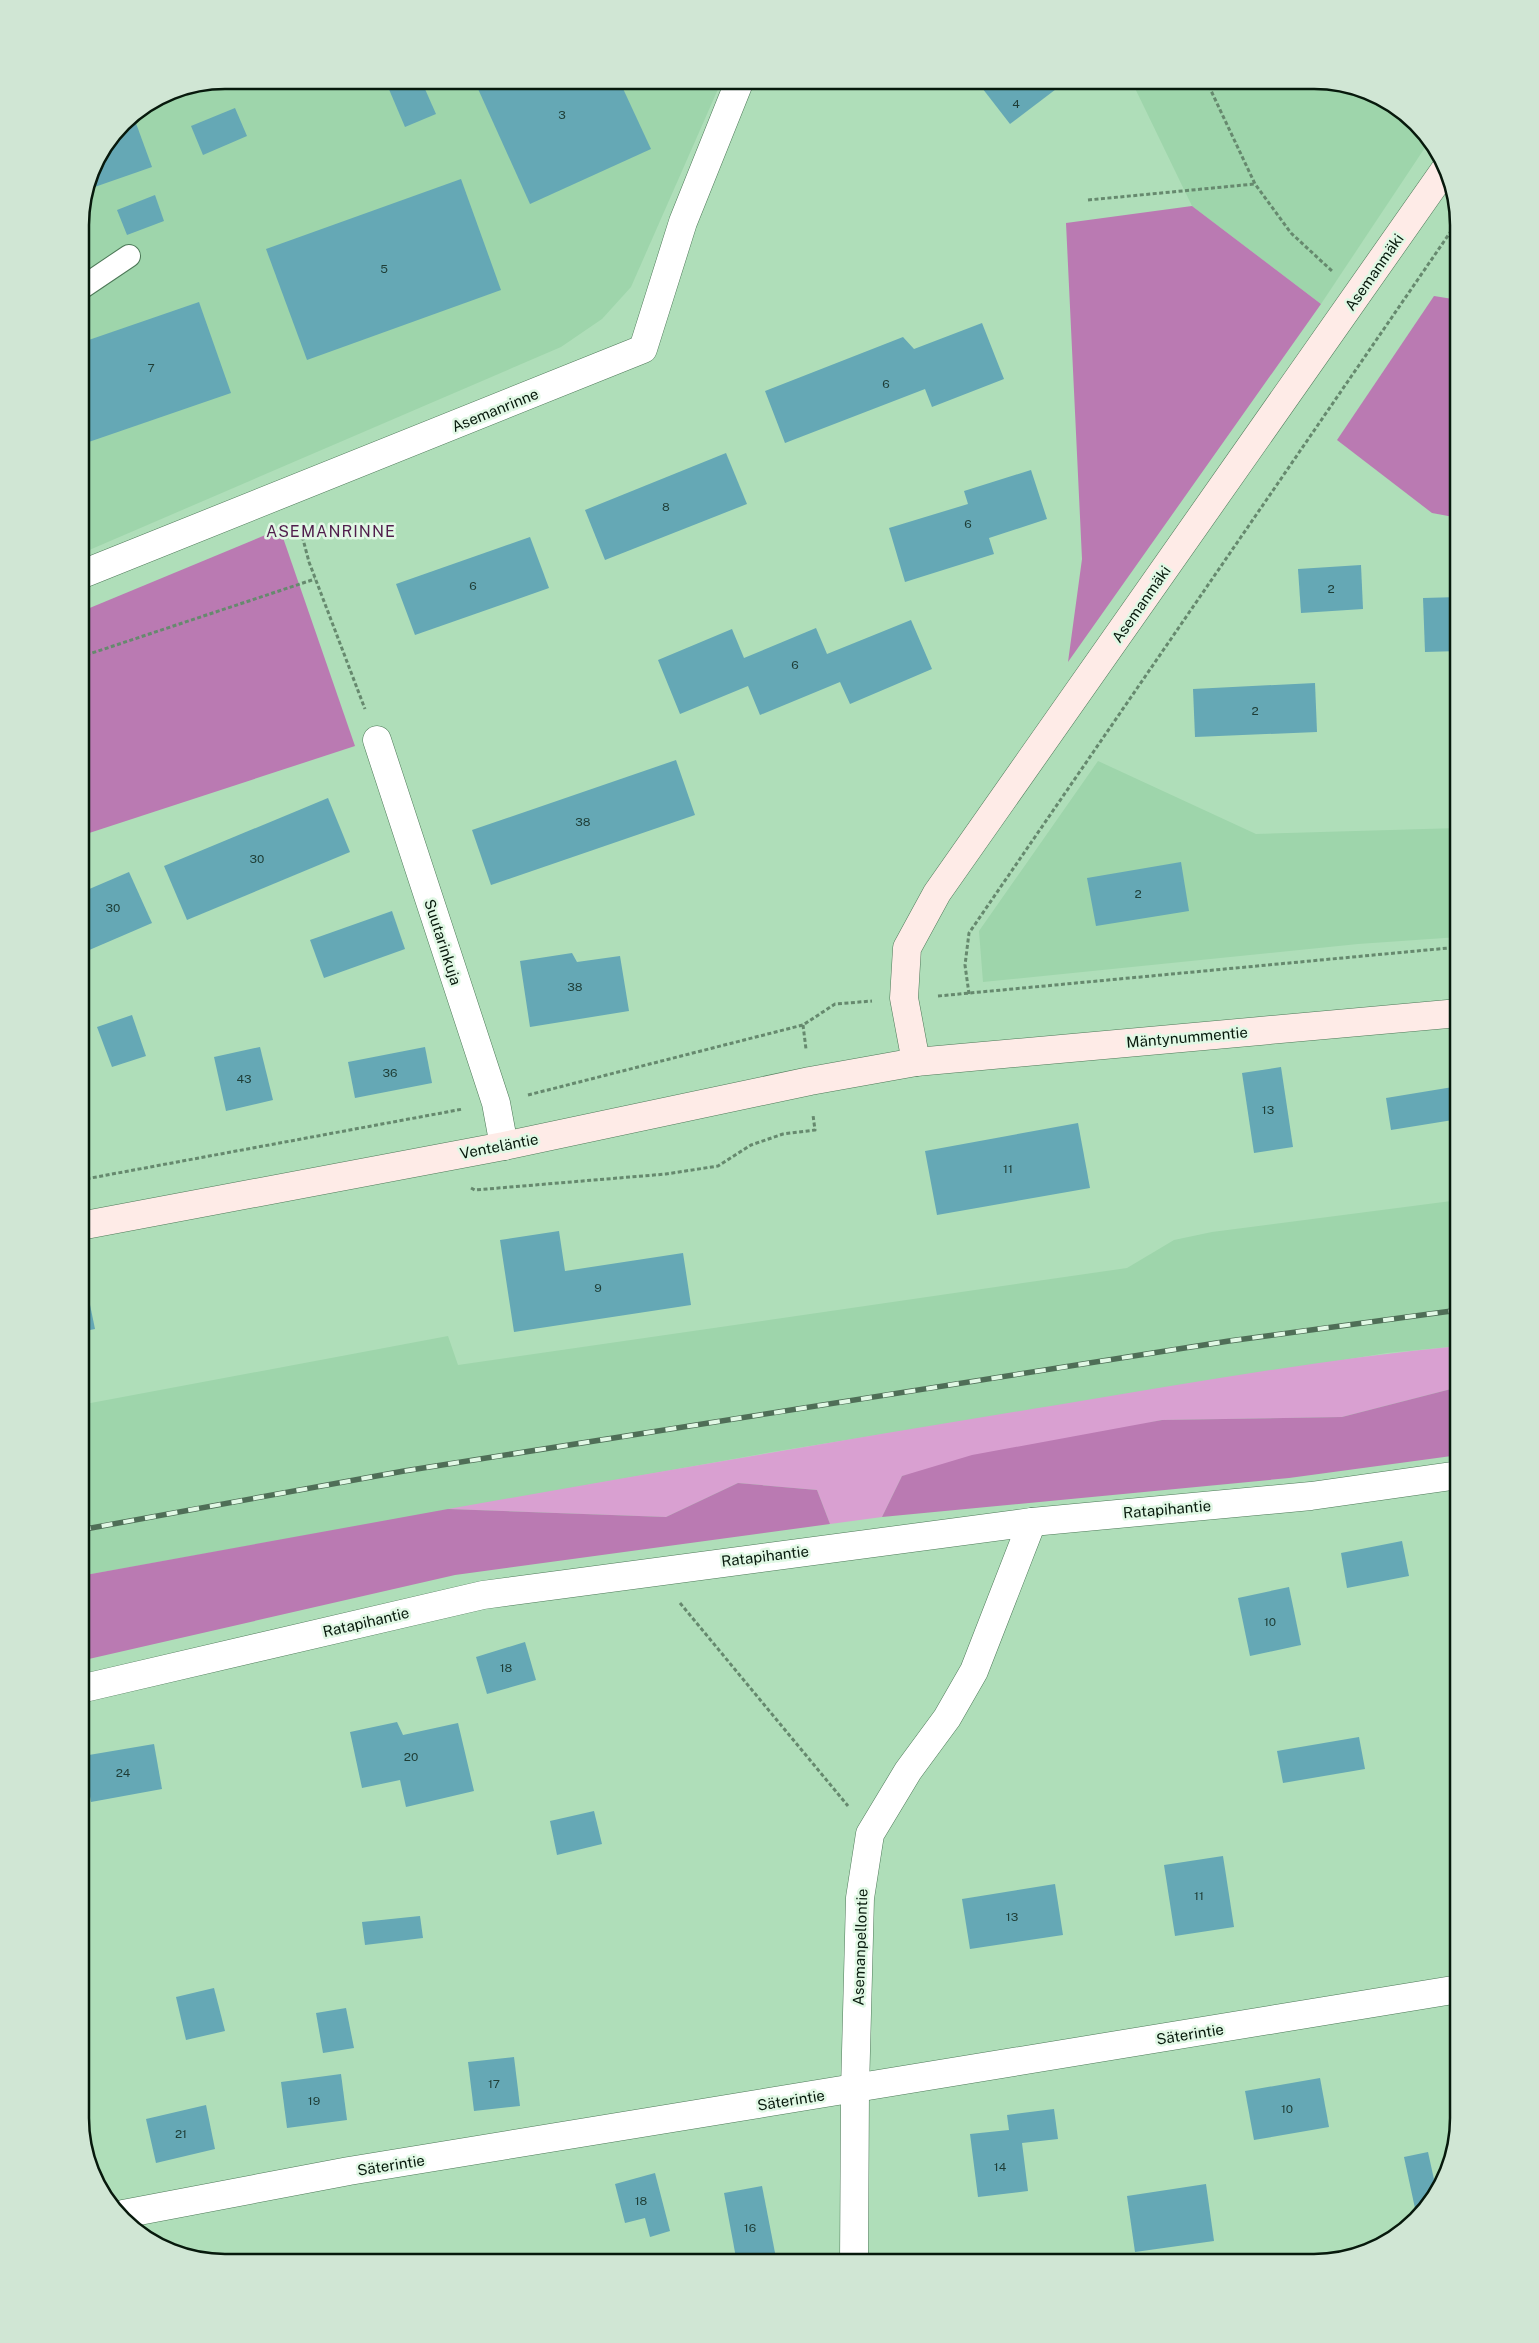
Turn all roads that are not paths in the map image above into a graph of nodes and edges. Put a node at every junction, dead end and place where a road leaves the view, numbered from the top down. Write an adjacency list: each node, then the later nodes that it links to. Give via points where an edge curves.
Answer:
1 (736, 89): 5 (street, Asemanrinne, via 683,222 643,349)
2 (1441, 175): 8 (street, Asemanmäki, via 937,893 908,948 904,998)
3 (129, 256): 4 (lane)
4 (89, 283)
5 (89, 571)
6 (377, 740): 9 (street, Suutarinkuja, via 496,1103)
7 (1450, 1013): 8 (street, Mäntynummentie)
8 (916, 1062): 9 (street, Venteläntie, via 810,1081)
9 (504, 1146): 10 (street, Venteläntie)
10 (89, 1224)
11 (1450, 1477): 12 (street, Ratapihantie, via 1311,1496)
12 (1032, 1522): 13 (street, Ratapihantie, via 483,1595); 15 (street, Asemanpellontie, via 974,1671 947,1718 908,1771 870,1834 860,1898)
13 (89, 1687)
14 (1450, 1991): 15 (street, Säterintie)
15 (855, 2090): 16 (street, Säterintie, via 349,2171); 17 (street, Asemanpellontie)
16 (128, 2213)
17 (854, 2254)

